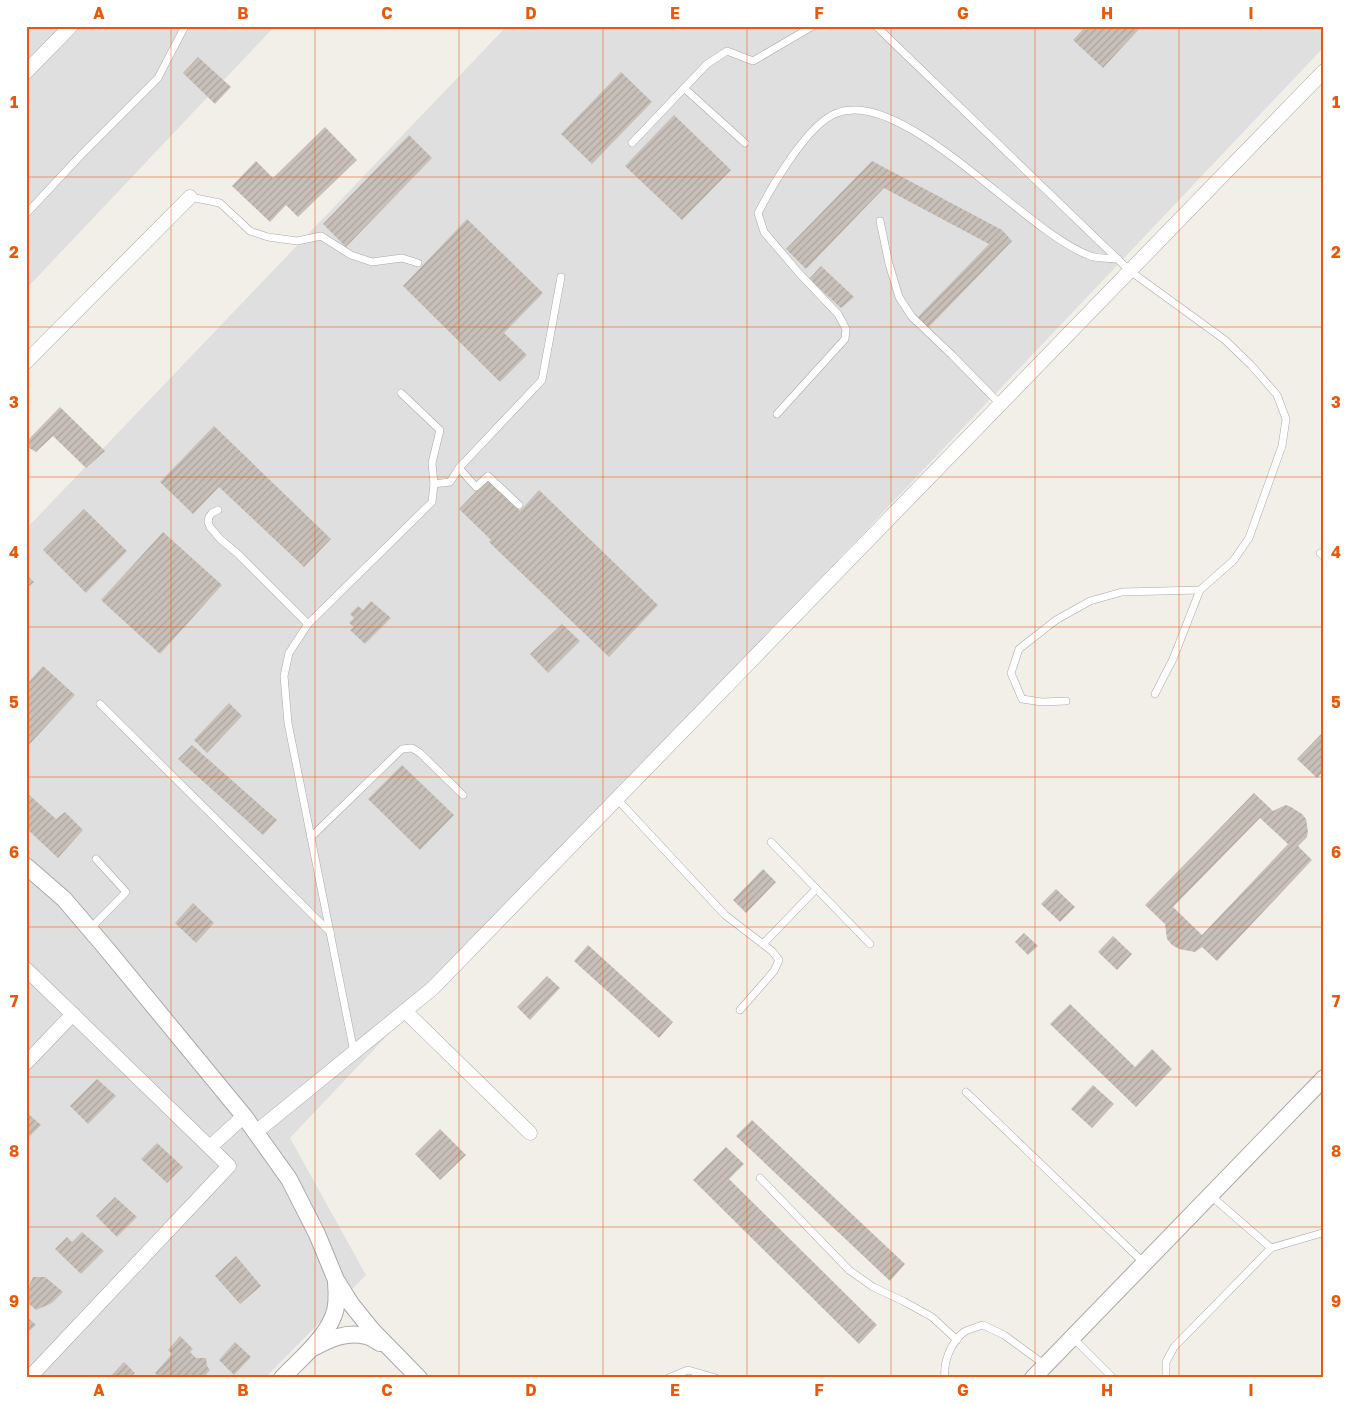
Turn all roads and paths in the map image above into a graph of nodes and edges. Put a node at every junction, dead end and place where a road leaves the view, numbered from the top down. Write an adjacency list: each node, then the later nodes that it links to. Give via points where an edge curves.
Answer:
1 (71, 26): 6 (street)
2 (185, 26): 11 (lane, via 158,78)
3 (813, 26): 7 (lane, via 753,61 727,51 707,64)
4 (876, 26): 13 (lane)
5 (1324, 70): 15 (street)
6 (26, 72)
7 (684, 88): 8 (lane); 9 (lane)
8 (632, 143)
9 (745, 143)
10 (190, 197): 14 (lane, via 220,203 250,231 268,238 297,240 320,236 351,256 372,262 402,258); 17 (street)
11 (26, 214)
12 (880, 221): 19 (lane, via 899,297 912,317)
13 (1118, 259): 15 (lane); 20 (lane, via 1089,256 1057,239 930,140 894,119 868,110 850,109 836,113 822,121 806,138 758,213 764,232 838,314 846,329 845,340)
14 (418, 263)
15 (1130, 271): 19 (street); 25 (lane, via 1225,340 1277,395 1286,419 1282,446 1249,538 1233,561)
16 (561, 277): 21 (lane, via 542,380)
17 (26, 362)
18 (401, 393): 22 (lane, via 440,430 432,463)
19 (1000, 404): 31 (street)
20 (777, 414)
21 (459, 468): 22 (lane, via 450,482); 23 (lane, via 476,487 488,476)
22 (434, 484): 26 (lane, via 432,502)
23 (519, 504)
24 (218, 510): 26 (lane, via 209,517 210,527)
25 (1200, 590): 27 (lane, via 1173,659); 28 (lane, via 1122,592 1090,601 1056,620 1019,649 1011,673 1022,699)
26 (308, 624): 32 (lane, via 289,653 284,676 288,723)
27 (1155, 694)
28 (1066, 702)
29 (100, 704): 38 (lane)
30 (463, 794): 32 (lane, via 420,753 412,748 402,749)
31 (617, 798): 39 (lane, via 725,915); 43 (street, via 433,988)
32 (311, 837): 38 (lane)
33 (771, 842): 36 (lane)
34 (96, 858): 37 (lane, via 126,892)
35 (26, 866): 37 (street)
36 (816, 889): 39 (lane); 40 (lane)
37 (90, 929): 49 (street)
38 (330, 932): 45 (lane)
39 (763, 944): 42 (lane, via 779,960 774,971)
40 (870, 944)
41 (26, 969): 44 (street)
42 (740, 1010)
43 (404, 1011): 45 (street); 51 (street)
44 (73, 1014): 46 (street); 52 (street)
45 (354, 1052): 50 (street)
46 (26, 1063)
47 (1324, 1078): 54 (street)
48 (966, 1092): 57 (lane)
49 (244, 1116): 50 (street); 52 (street)
50 (256, 1132): 58 (street, via 290,1179)
51 (530, 1133)
52 (210, 1147): 64 (street, via 230,1166)
53 (760, 1178): 60 (lane, via 849,1270 873,1287 932,1317)
54 (1210, 1195): 56 (lane); 57 (street)
55 (1322, 1233): 56 (lane)
56 (1271, 1248): 72 (lane, via 1174,1347 1166,1362)
57 (1144, 1263): 59 (street)
58 (336, 1280): 61 (street, via 351,1304); 62 (street, via 334,1316)
59 (1072, 1337): 63 (street); 71 (lane)
60 (957, 1340): 63 (lane, via 964,1332 983,1325 1004,1335); 69 (lane, via 950,1348)
61 (389, 1348): 62 (street, via 367,1336 350,1334 331,1338); 66 (street)
62 (308, 1351): 65 (street)
63 (1045, 1365): 70 (street)
64 (28, 1378)
65 (282, 1378)
66 (419, 1378)
67 (668, 1378): 68 (lane, via 688,1370)
68 (716, 1378)
69 (945, 1378)
70 (1033, 1378)
71 (1113, 1378)
72 (1166, 1378)

